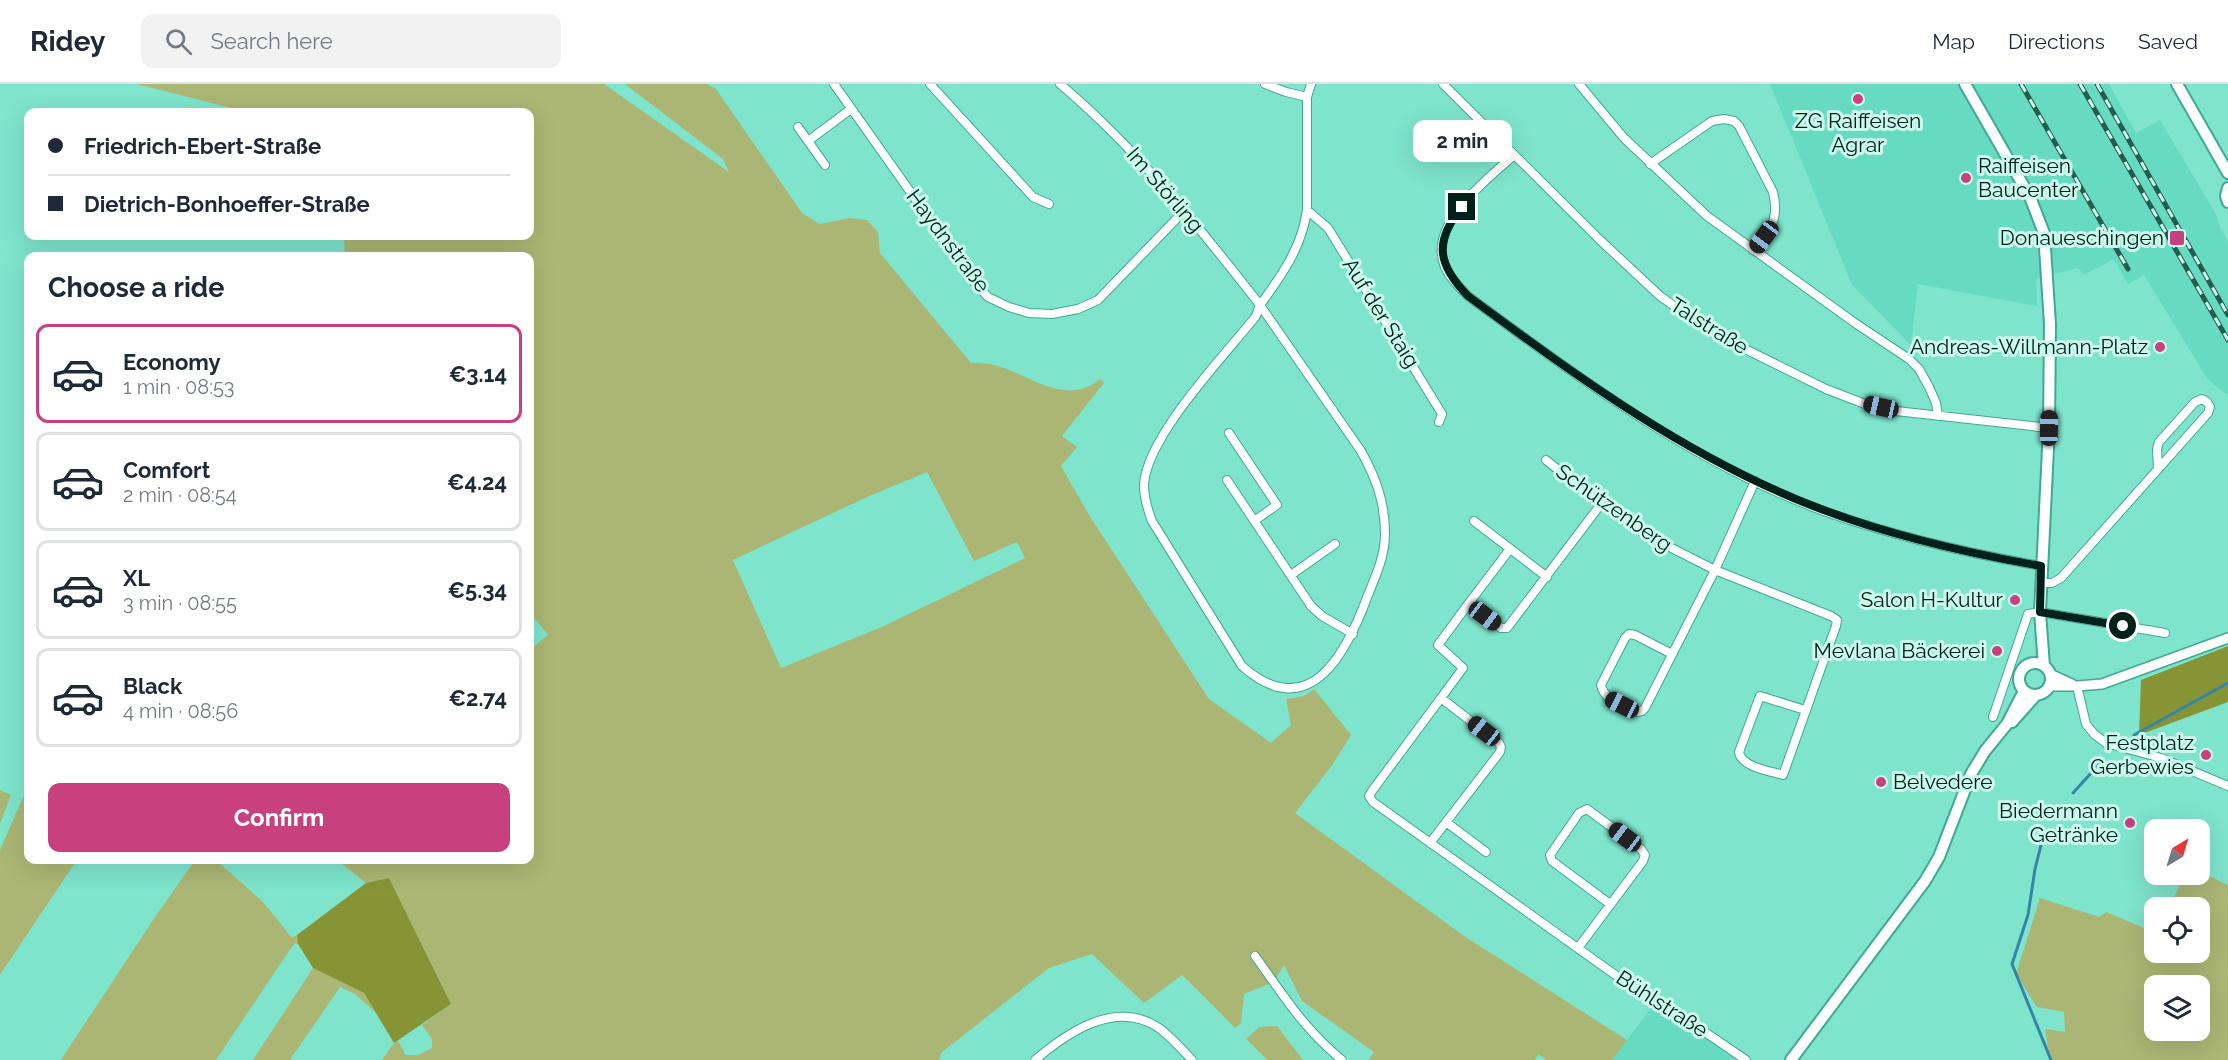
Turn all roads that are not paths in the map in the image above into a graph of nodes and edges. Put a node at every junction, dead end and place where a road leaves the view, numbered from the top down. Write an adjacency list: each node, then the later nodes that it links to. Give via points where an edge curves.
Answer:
1 (834, 84): 11 (street, Haydnstraße)
2 (930, 84): 20 (street, via 1033,197)
3 (1060, 84): 21 (street, Im Störling, via 1120,139)
4 (1265, 84): 10 (street)
5 (1311, 84): 10 (street, Im Störling)
6 (1443, 84): 14 (street, Talstraße)
7 (1579, 84): 15 (street)
8 (1965, 84): 27 (main road, via 2030,197 2044,234 2049,291)
9 (2177, 84): 17 (main road)
10 (1307, 97): 22 (street, Im Störling)
11 (851, 109): 13 (street); 21 (street, Haydnstraße, via 974,282 988,297 1009,307 1052,314 1098,300)
12 (798, 127): 13 (street)
13 (808, 141): 16 (street)
14 (1514, 155): 25 (street, Talstraße, via 1660,296 1711,332 1865,404); 32 (street, via 1469,197 1446,232 1441,248 1454,281 1468,296 1583,381 1665,433)
15 (1650, 164): 23 (street, via 1707,216); 23 (street, via 1712,121 1734,121 1773,192 1775,203 1774,223)
16 (825, 165)
17 (2228, 172)
18 (2228, 188): 19 (main road)
19 (2228, 202)
20 (1049, 204)
21 (1185, 210): 24 (street, Im Störling)
22 (1307, 210): 24 (street, Im Störling, via 1296,250); 26 (street, Auf der Staig, via 1328,228 1413,364 1442,414)
23 (1753, 250): 25 (street, via 1909,359 1929,387)
24 (1260, 305): 46 (street, Im Störling, via 1375,475 1383,505 1384,553); 46 (street, Im Störling, via 1256,316 1161,438 1149,461 1145,500 1152,521 1242,666 1251,674 1269,684 1300,687 1328,670)
25 (1938, 416): 27 (street, Talstraße)
26 (1439, 422)
27 (2049, 428): 38 (main road)
28 (1229, 433): 34 (street, via 1277,505)
29 (1546, 460): 33 (street, Schützenberg)
30 (2158, 469): 30 (street, via 2208,413 2207,402 2195,402 2159,442); 42 (street, via 2061,578)
31 (1227, 480): 34 (street)
32 (1755, 481): 38 (street, via 1863,524 1966,553); 39 (street)
33 (1601, 504): 39 (street, Schützenberg, via 1648,536); 41 (street)
34 (1254, 520): 40 (street)
35 (1474, 521): 37 (street)
36 (1335, 544): 40 (street)
37 (1510, 549): 41 (street); 43 (street)
38 (2041, 566): 42 (main road)
39 (1715, 570): 48 (street); 55 (street, Schützenberg, via 1837,620)
40 (1291, 575): 46 (street, via 1311,606)
41 (1547, 577): 43 (street, via 1507,628 1501,628)
42 (2041, 583): 44 (main road)
43 (1469, 603): 54 (street, Bühlstraße, via 1438,645 1463,668)
44 (2040, 612): 45 (street); 49 (main road); 56 (street, via 2028,614)
45 (2164, 633)
46 (1353, 634)
47 (2228, 638): 51 (street, via 2102,684)
48 (1672, 654): 48 (street, via 1642,711 1637,712 1603,692 1601,685 1629,634)
49 (2042, 668): 50 (main road); 51 (street); 52 (main road, via 2027,666 2020,674)
50 (2050, 686): 51 (street); 53 (main road)
51 (2077, 687): 58 (street, via 2086,724 2106,743 2161,758)
52 (2024, 691): 53 (main road); 57 (main road)
53 (2036, 696): 57 (main road, via 2015,721)
54 (1441, 698): 59 (street, via 1501,747); 60 (street, Bühlstraße, via 1369,796)
55 (1805, 710): 55 (street, via 1783,775 1744,762 1740,757 1760,696)
56 (1993, 717)
57 (2007, 724): 69 (main road, via 1971,774 1939,857 1925,881)
58 (2228, 786)
59 (1446, 822): 60 (street); 61 (street)
60 (1430, 843): 63 (street, Bühlstraße)
61 (1486, 852)
62 (1610, 904): 62 (street, via 1552,861 1550,855 1579,813 1587,809 1645,855); 63 (street)
63 (1578, 948): 68 (street, Bühlstraße, via 1649,999)
64 (1255, 956): 67 (street, via 1314,1037)
65 (1035, 1060): 66 (street, via 1083,1027 1119,1016 1158,1027)
66 (1192, 1060)
67 (1342, 1060)
68 (1746, 1060)
69 (1791, 1060)

